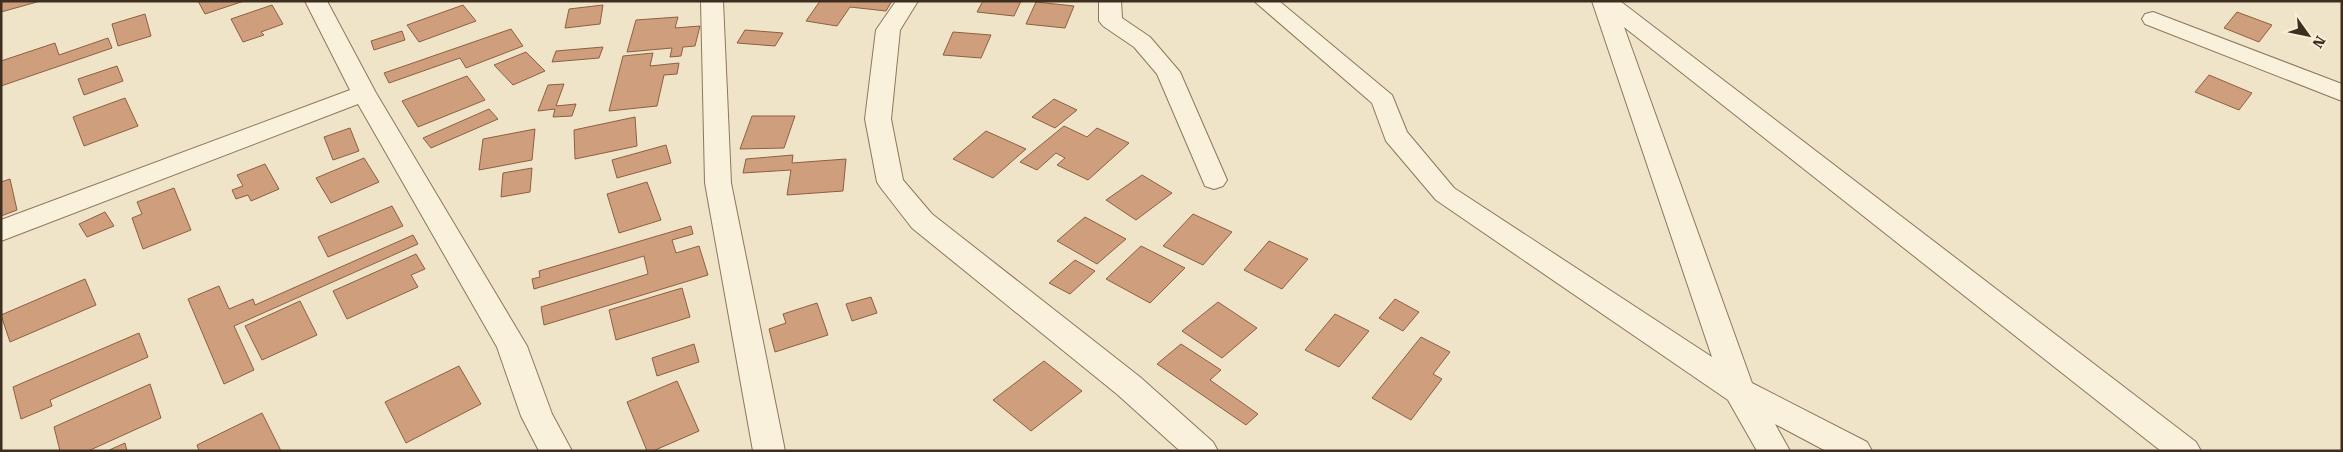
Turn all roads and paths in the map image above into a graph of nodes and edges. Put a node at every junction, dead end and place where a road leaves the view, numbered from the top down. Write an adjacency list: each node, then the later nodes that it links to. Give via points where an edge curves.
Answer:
1 (316, 1): 8 (street)
2 (712, 1): 14 (street, via 718,183)
3 (907, 1): 15 (street, via 888,30 878,119 890,182 922,221 1130,386)
4 (1110, 1): 10 (street, via 1111,21 1142,42 1168,72)
5 (1265, 1): 12 (street, via 1382,100 1395,135 1445,194)
6 (1604, 1): 12 (street); 18 (street)
7 (2153, 19): 9 (street)
8 (364, 93): 11 (street); 13 (street, via 512,346 537,416)
9 (2342, 93)
10 (1214, 180)
11 (1, 230)
12 (1739, 391): 16 (street); 17 (street)
13 (556, 451)
14 (769, 451)
15 (1202, 451)
16 (1774, 451)
17 (1856, 451)
18 (2185, 451)

